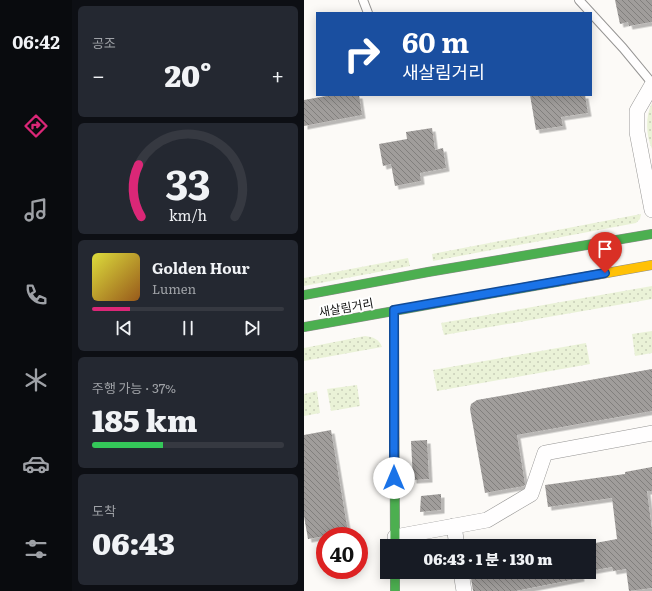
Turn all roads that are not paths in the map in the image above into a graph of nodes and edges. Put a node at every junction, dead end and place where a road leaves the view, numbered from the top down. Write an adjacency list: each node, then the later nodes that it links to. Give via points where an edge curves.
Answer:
1 (363, 0): 3 (lane)
2 (579, 0): 4 (lane)
3 (368, 12)
4 (590, 12)
5 (592, 14): 6 (lane)
6 (652, 84): 7 (street, via 637,111 637,132)
7 (652, 210)
8 (652, 234): 10 (main road, 새살림거리)
9 (652, 265): 11 (main road, 새살림거리)
10 (304, 295)
11 (394, 310): 12 (main road, 새살림거리); 15 (main road)
12 (304, 327)
13 (652, 432): 14 (street, via 545,453 531,494 487,520)
14 (454, 526): 16 (street); 17 (street)
15 (395, 539)
16 (406, 539)
17 (456, 539)
18 (395, 579): 20 (main road)
19 (462, 579): 21 (street)
20 (395, 591)
21 (464, 591)

